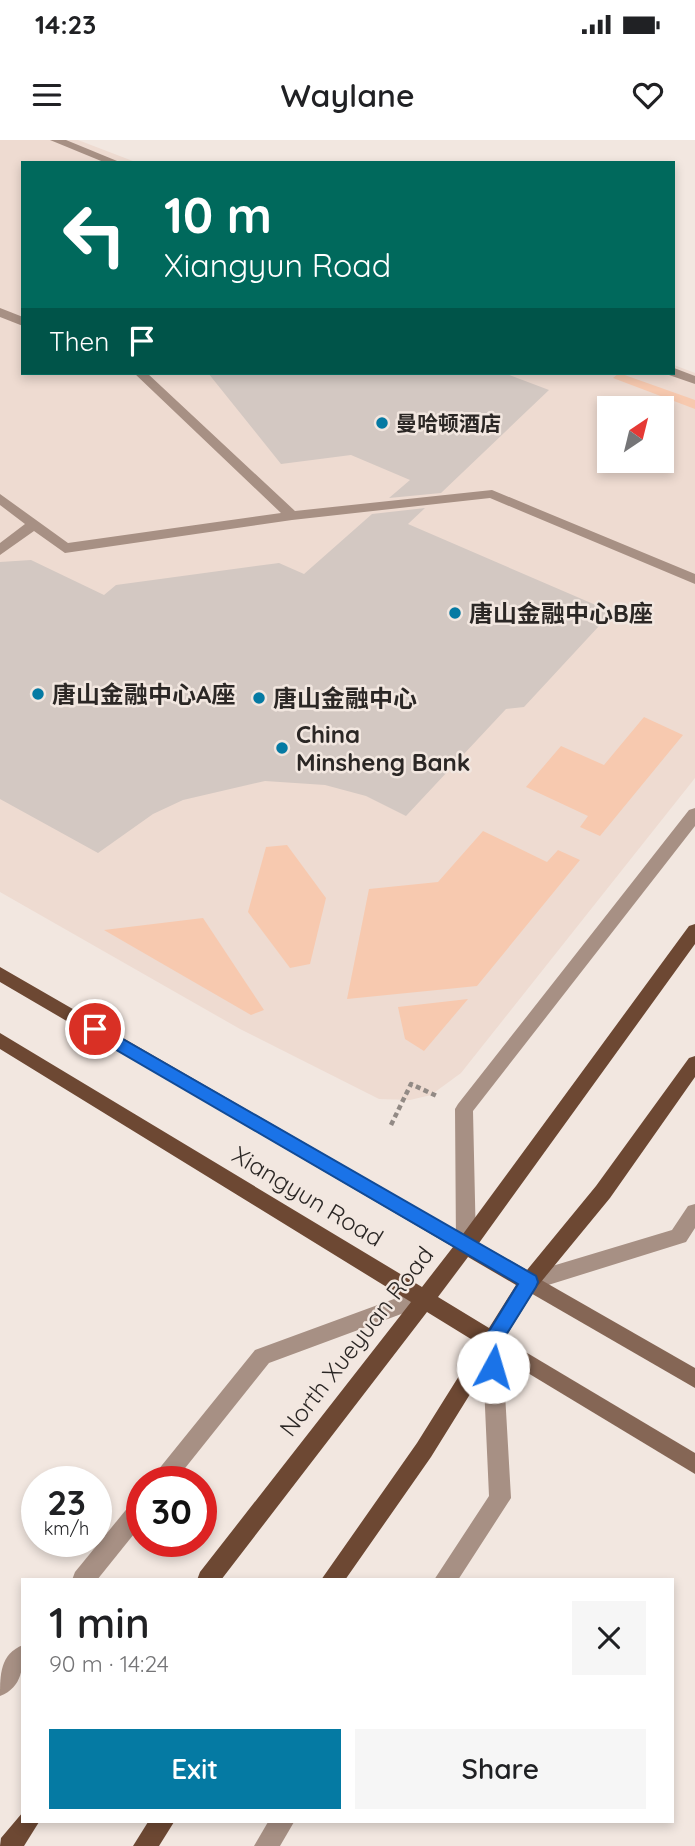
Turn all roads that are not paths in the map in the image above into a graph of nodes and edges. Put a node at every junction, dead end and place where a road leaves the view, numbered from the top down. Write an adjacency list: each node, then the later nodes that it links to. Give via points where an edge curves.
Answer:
1 (57, 140): 2 (street)
2 (112, 161)
3 (0, 312): 4 (street)
4 (21, 321)
5 (675, 372): 7 (street)
6 (142, 375): 9 (street)
7 (695, 380)
8 (1, 499): 10 (street)
9 (292, 516): 10 (street, via 65,548); 12 (street, via 492,494)
10 (34, 524): 11 (street)
11 (0, 550)
12 (695, 579)
13 (695, 814): 19 (street, via 464,1109)
14 (695, 931): 19 (main road, North Xueyuan Road)
15 (0, 974): 19 (main road, Xiangyun Road)
16 (0, 1040): 21 (main road, Xiangyun Road)
17 (695, 1062): 20 (main road, via 603,1192)
18 (695, 1212): 20 (street, via 679,1236)
19 (466, 1245): 20 (main road, Xiangyun Road); 21 (main road, North Xueyuan Road)
20 (530, 1282): 22 (main road); 23 (main road, Xiangyun Road)
21 (424, 1297): 22 (main road, Xiangyun Road); 25 (street, via 262,1356); 28 (main road, North Xueyuan Road)
22 (492, 1341): 24 (main road, Xiangyun Road); 29 (main road, via 424,1450); 30 (street, via 500,1498)
23 (695, 1379)
24 (695, 1464)
25 (174, 1466)
26 (126, 1527): 27 (street)
27 (85, 1578)
28 (210, 1578)
29 (333, 1578)
30 (446, 1578)
31 (21, 1659): 32 (street)
32 (0, 1685)
33 (26, 1823): 36 (main road)
34 (161, 1823): 37 (main road)
35 (281, 1823): 38 (street)
36 (9, 1846)
37 (145, 1846)
38 (266, 1846)

